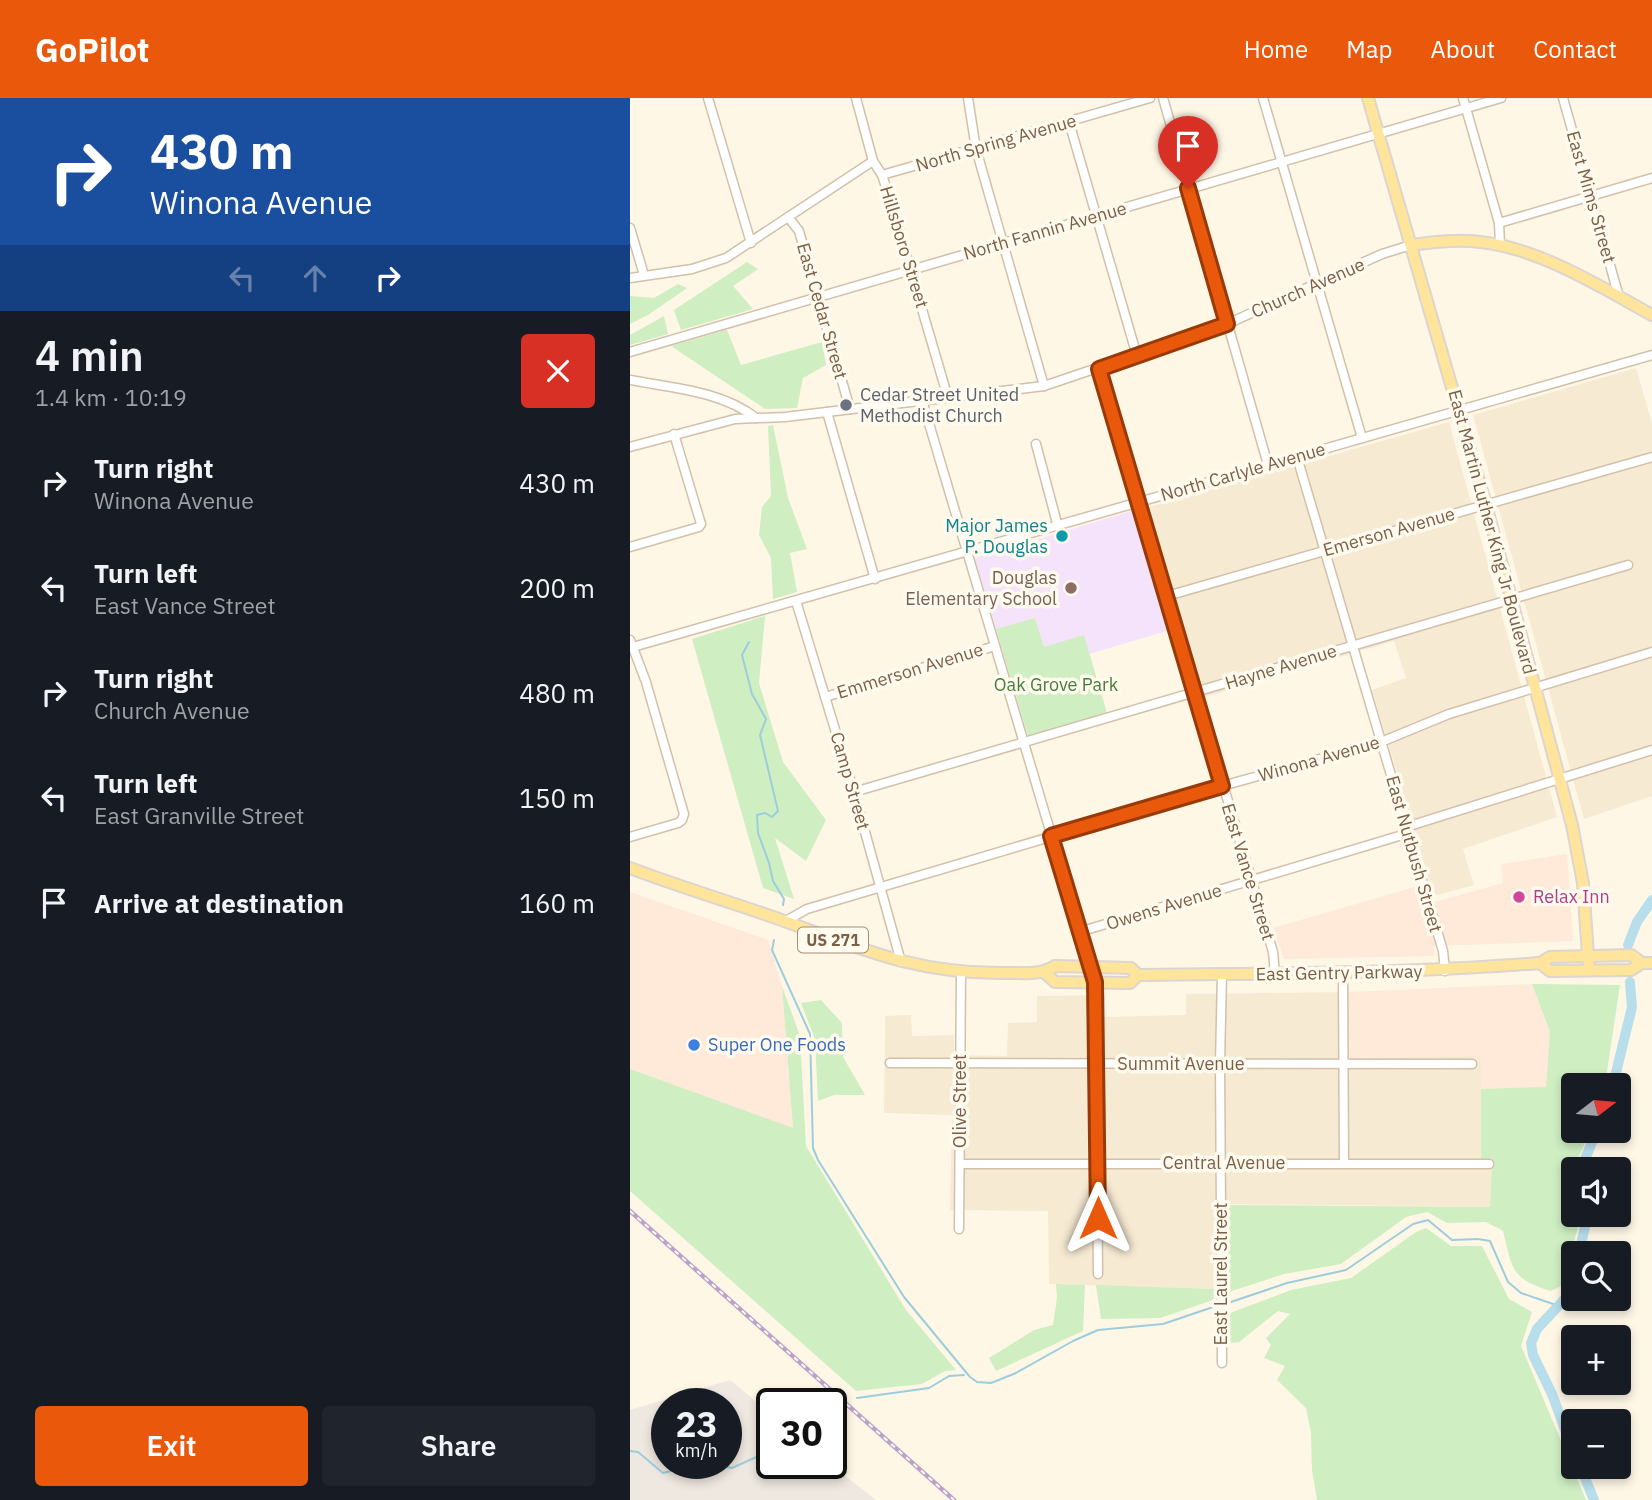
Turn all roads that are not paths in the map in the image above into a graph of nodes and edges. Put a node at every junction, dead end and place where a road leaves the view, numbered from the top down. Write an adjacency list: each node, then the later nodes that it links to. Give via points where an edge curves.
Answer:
1 (708, 98): 25 (street)
2 (856, 98): 15 (street, Hillsboro Street)
3 (968, 98): 14 (street)
4 (1150, 98): 12 (street, North Spring Avenue)
5 (1163, 98): 19 (street)
6 (1263, 98): 16 (street)
7 (1368, 98): 13 (main road, East Martin Luther King Jr Boulevard)
8 (1463, 98): 11 (street)
9 (1501, 98): 11 (street, North Fannin Avenue)
10 (1563, 98): 20 (street, East Mims Street)
11 (1466, 108): 13 (street, North Fannin Avenue); 23 (street)
12 (1069, 122): 14 (street, North Spring Avenue); 21 (street)
13 (1378, 133): 16 (street, North Fannin Avenue); 27 (main road, East Martin Luther King Jr Boulevard)
14 (976, 149): 17 (street, North Spring Avenue); 26 (street)
15 (873, 161): 17 (street, Hillsboro Street); 22 (street)
16 (1281, 163): 19 (street, North Fannin Avenue); 32 (street)
17 (882, 175): 29 (street, Hillsboro Street)
18 (1652, 178): 20 (street)
19 (1188, 188): 21 (street, North Fannin Avenue); 36 (street)
20 (1591, 196): 23 (street); 34 (street, East Mims Street)
21 (1095, 216): 26 (street, North Fannin Avenue); 39 (street)
22 (788, 217): 25 (street); 33 (street, East Cedar Street, via 799,231)
23 (1499, 223): 28 (street)
24 (630, 228): 30 (street)
25 (751, 243): 30 (street, via 692,270)
26 (1004, 243): 29 (street, North Fannin Avenue); 42 (street)
27 (1411, 245): 28 (main road, Church Avenue, via 1455,241); 32 (street, Church Avenue); 46 (main road, East Martin Luther King Jr Boulevard)
28 (1500, 245): 34 (main road, Church Avenue, via 1547,261)
29 (911, 271): 33 (street, North Fannin Avenue); 43 (street, Hillsboro Street)
30 (644, 275): 31 (street)
31 (630, 278)
32 (1316, 286): 36 (street, Church Avenue); 50 (street)
33 (819, 296): 37 (street, North Fannin Avenue); 45 (street, East Cedar Street)
34 (1619, 297): 35 (main road, Church Avenue)
35 (1652, 316)
36 (1227, 324): 39 (street, Church Avenue); 55 (street)
37 (630, 352)
38 (1652, 355): 46 (street, North Carlyle Avenue)
39 (1137, 356): 40 (street, Church Avenue)
40 (1099, 369): 42 (street, Church Avenue); 56 (street, East Vance Street)
41 (630, 380): 48 (street, via 703,394 742,407)
42 (1044, 386): 43 (street, Church Avenue)
43 (948, 398): 44 (street, Church Avenue)
44 (922, 400): 45 (street, Church Avenue); 61 (street)
45 (850, 409): 47 (street, Church Avenue)
46 (1458, 410): 50 (street, North Carlyle Avenue); 57 (main road, East Martin Luther King Jr Boulevard)
47 (827, 412): 48 (street, Church Avenue); 63 (street)
48 (756, 418): 49 (street, Church Avenue)
49 (674, 434): 52 (street, Church Avenue); 59 (street, via 701,524)
50 (1362, 438): 53 (street, North Carlyle Avenue)
51 (1036, 444): 58 (street)
52 (630, 447)
53 (1297, 457): 55 (street, North Carlyle Avenue); 60 (street, East Nutbush Street)
54 (1652, 457): 57 (street, Emerson Avenue)
55 (1268, 465): 56 (street, North Carlyle Avenue)
56 (1138, 503): 58 (street, North Carlyle Avenue); 64 (street, East Vance Street)
57 (1486, 505): 60 (street, Emerson Avenue); 65 (main road, East Martin Luther King Jr Boulevard)
58 (1058, 527): 61 (street, North Carlyle Avenue)
59 (630, 547)
60 (1324, 551): 64 (street, Emerson Avenue); 68 (street, East Nutbush Street)
61 (967, 552): 63 (street, North Carlyle Avenue); 69 (street)
62 (1628, 565): 65 (street, Hayne Avenue)
63 (875, 579): 66 (street, North Carlyle Avenue)
64 (1167, 596): 72 (street, East Vance Street)
65 (1511, 600): 68 (street, Hayne Avenue); 71 (main road, East Martin Luther King Jr Boulevard)
66 (796, 601): 67 (street, North Carlyle Avenue); 73 (street, Camp Street)
67 (631, 644): 82 (street, via 683,818)
68 (1352, 645): 72 (street, Hayne Avenue); 75 (street, East Nutbush Street)
69 (995, 646): 73 (street, Emmerson Avenue); 74 (street)
70 (1652, 652): 71 (street, Winona Avenue)
71 (1535, 688): 75 (street, Winona Avenue, via 1449,714); 77 (main road, East Martin Luther King Jr Boulevard)
72 (1196, 692): 74 (street, Hayne Avenue); 78 (street, East Vance Street)
73 (825, 696): 79 (street, Camp Street)
74 (1023, 742): 79 (street, Hayne Avenue); 81 (street)
75 (1381, 742): 78 (street, Winona Avenue); 80 (street, East Nutbush Street)
76 (1652, 750): 77 (street, Owens Avenue)
77 (1560, 779): 80 (street, Owens Avenue); 88 (main road, East Martin Luther King Jr Boulevard, via 1582,870)
78 (1222, 786): 81 (street, Winona Avenue); 84 (street, East Vance Street)
79 (854, 792): 85 (street, Camp Street)
80 (1408, 830): 84 (street, Owens Avenue); 94 (street, East Nutbush Street)
81 (1051, 836): 85 (street, Winona Avenue); 87 (street)
82 (630, 837)
83 (630, 868): 86 (main road, East Gentry Parkway / US 271)
84 (1251, 881): 87 (street, Owens Avenue); 98 (street, East Vance Street, via 1273,952)
85 (880, 887): 86 (street, Winona Avenue, via 807,909); 89 (street, Camp Street)
86 (784, 922): 89 (main road, East Gentry Parkway / US 271)
87 (1079, 932): 92 (street)
88 (1588, 956): 90 (main road, East Gentry Parkway / US 271, via 1550,957); 91 (main road, East Gentry Parkway / US 271, via 1631,955); 93 (main road, East Martin Luther King Jr Boulevard)
89 (901, 962): 95 (main road, East Gentry Parkway / US 271)
90 (1540, 963): 93 (main road, East Gentry Parkway / US 271, via 1550,971); 94 (main road, East Gentry Parkway / US 271)
91 (1647, 963): 93 (main road, East Gentry Parkway / US 271, via 1631,970)
92 (1089, 966): 96 (main road, East Gentry Parkway / US 271, via 1055,966); 100 (main road, East Gentry Parkway / US 271, via 1131,968); 101 (street)
93 (1589, 970)
94 (1445, 971): 99 (main road, East Gentry Parkway / US 271)
95 (961, 973): 96 (main road, East Gentry Parkway / US 271); 104 (street, Olive Street)
96 (1045, 973): 101 (main road, East Gentry Parkway / US 271, via 1055,982)
97 (1222, 974): 98 (main road, East Gentry Parkway / US 271); 100 (main road, East Gentry Parkway / US 271); 106 (street, East Laurel Street)
98 (1275, 974): 99 (main road, East Gentry Parkway / US 271)
99 (1343, 974): 103 (street)
100 (1138, 975): 101 (main road, East Gentry Parkway / US 271, via 1130,983)
101 (1095, 982): 105 (street)
102 (890, 1063): 104 (street, Summit Avenue)
103 (1344, 1063): 106 (street, Summit Avenue); 107 (street, Summit Avenue); 110 (street)
104 (960, 1064): 105 (street, Summit Avenue); 111 (street, Olive Street)
105 (1097, 1064): 106 (street, Summit Avenue); 108 (street)
106 (1220, 1064): 109 (street, East Laurel Street)
107 (1472, 1064)
108 (1098, 1163): 109 (street, Central Avenue); 111 (street, Central Avenue); 114 (street)
109 (1220, 1163): 110 (street, Central Avenue); 115 (street, East Laurel Street)
110 (1344, 1163): 112 (street, Central Avenue)
111 (960, 1164): 113 (street, Olive Street)
112 (1489, 1164)
113 (959, 1229)
114 (1098, 1274)
115 (1222, 1363)

